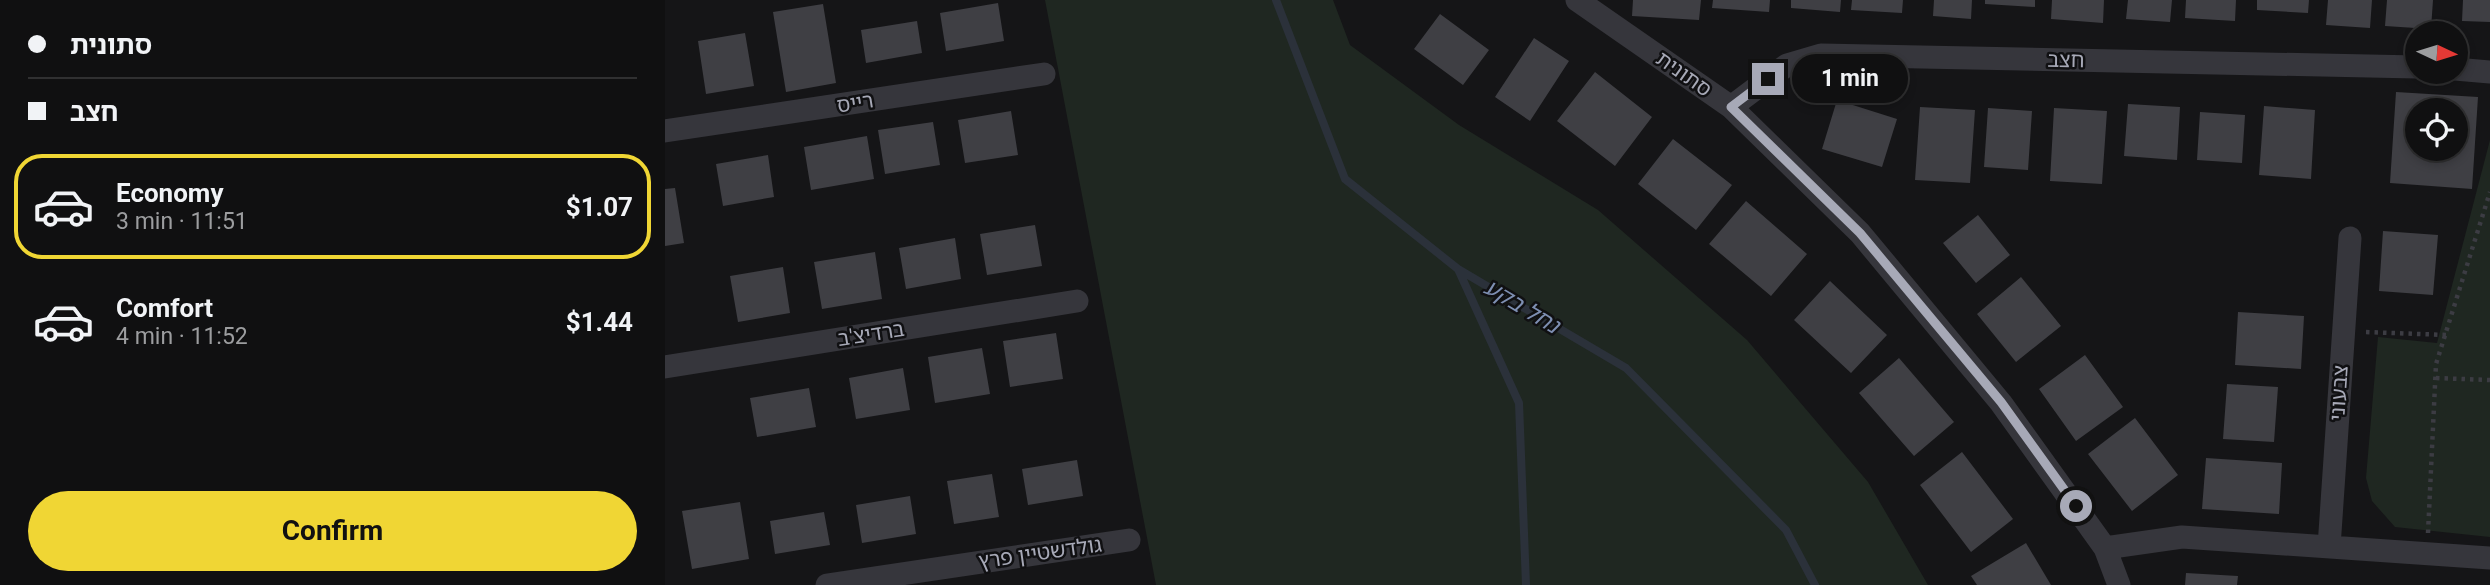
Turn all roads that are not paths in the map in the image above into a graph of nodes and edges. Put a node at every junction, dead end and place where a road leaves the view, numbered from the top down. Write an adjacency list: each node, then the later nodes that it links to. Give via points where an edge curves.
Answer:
1 (1577, 0): 6 (street, סתונית)
2 (2405, 67): 6 (street, חצב, via 1821,55 1787,65)
3 (2468, 70): 4 (street)
4 (2490, 72)
5 (1044, 74): 7 (street, רייס)
6 (1731, 107): 13 (street, סתונית, via 1860,233 2001,402)
7 (665, 131)
8 (2350, 238): 12 (street, צבעוני)
9 (1077, 301): 10 (street, ברדיצ'ב)
10 (665, 367)
11 (1129, 540): 15 (street, גולדשטיין פרץ)
12 (2329, 547): 13 (street, via 2182,537); 14 (street)
13 (2105, 548): 16 (street, סתונית)
14 (2490, 558)
15 (827, 585)
16 (2119, 585)

